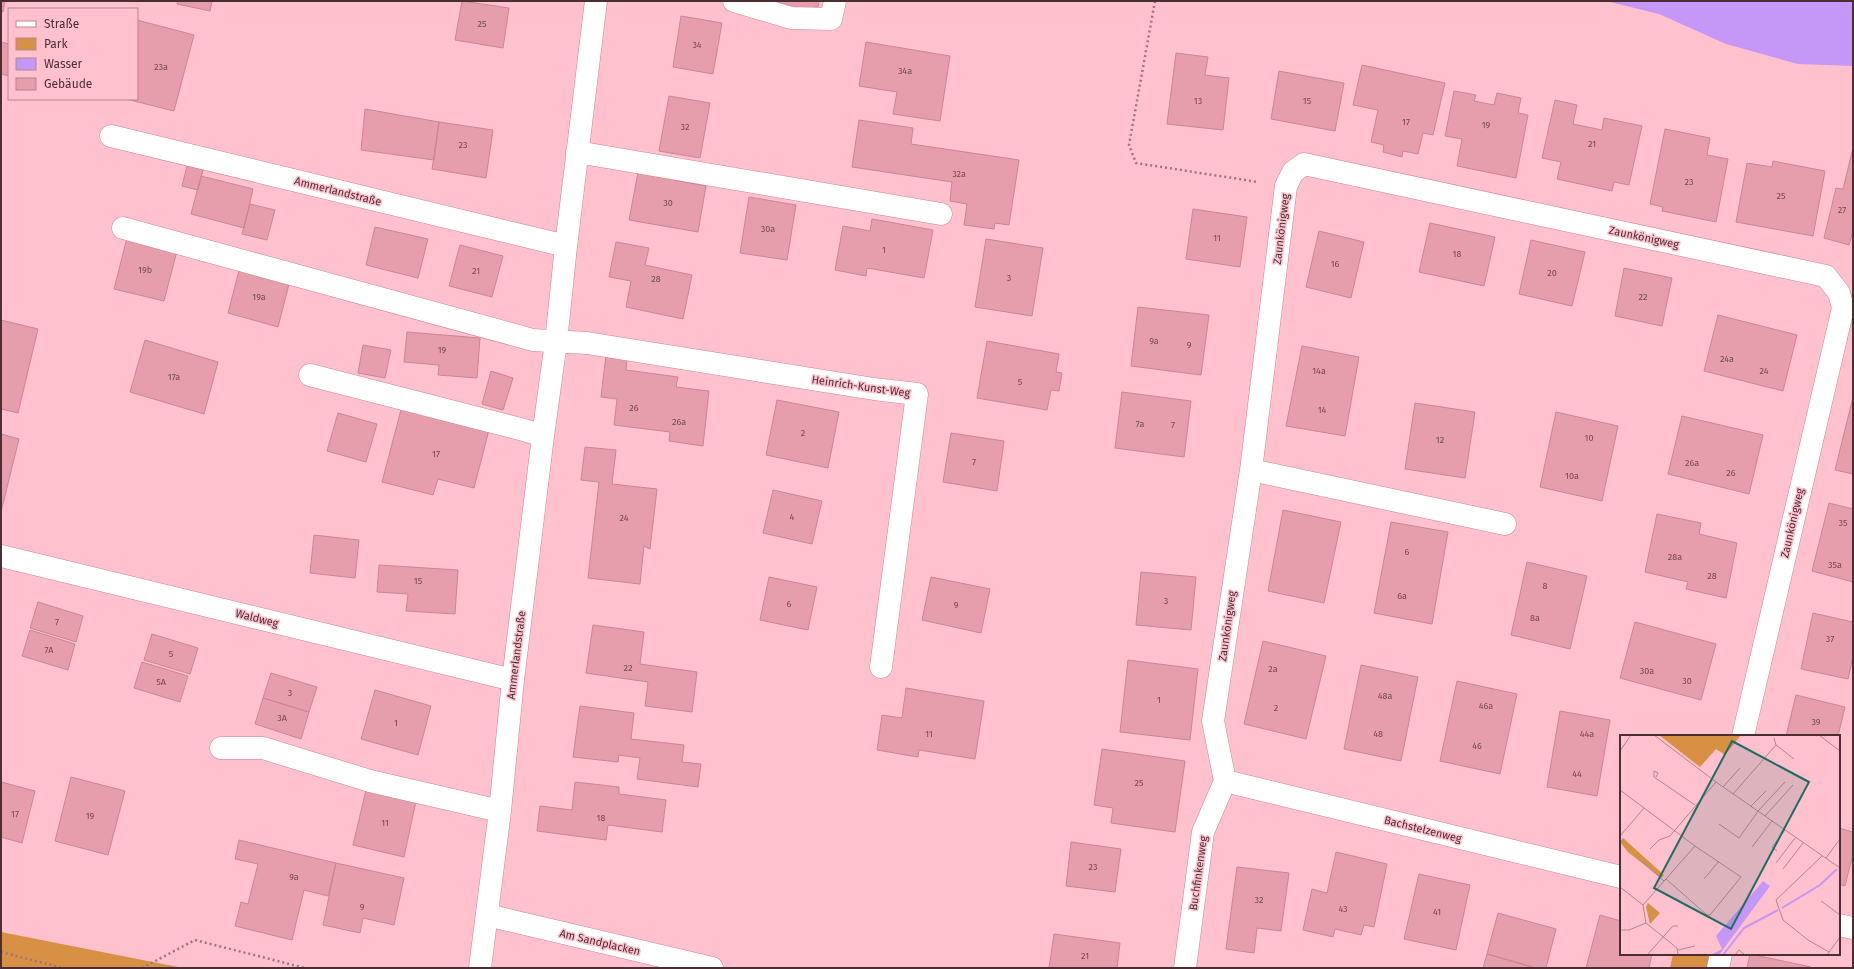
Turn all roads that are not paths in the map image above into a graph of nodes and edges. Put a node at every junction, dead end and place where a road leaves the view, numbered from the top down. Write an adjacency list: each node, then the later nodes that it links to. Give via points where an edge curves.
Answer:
1 (596, 1): 5 (street, Ammerlandstraße)
2 (734, 1): 3 (street, via 791,18 831,18)
3 (835, 1)
4 (111, 136): 8 (street, Ammerlandstraße)
5 (577, 152): 6 (street); 8 (street, Ammerlandstraße)
6 (941, 214)
7 (123, 228): 9 (street, via 533,340)
8 (566, 246): 9 (street, Ammerlandstraße)
9 (556, 342): 11 (street, Ammerlandstraße); 15 (street, Heinrich-Kunst-Weg, via 587,343 917,394)
10 (310, 375): 11 (street)
11 (543, 436): 16 (street, Ammerlandstraße)
12 (1250, 470): 13 (street); 17 (street, Zaunkönigweg, via 1286,186 1293,172 1304,164 1826,276 1839,293 1843,308); 19 (street, Zaunkönigweg, via 1213,721)
13 (1505, 524)
14 (1, 556): 16 (street, Waldweg)
15 (881, 667)
16 (513, 680): 20 (street, Ammerlandstraße)
17 (1743, 735)
18 (221, 748): 20 (street, via 263,748 370,781)
19 (1225, 781): 21 (street, Bachstelzenweg); 28 (street, Buchfinkenweg, via 1203,832)
20 (500, 810): 22 (street, Ammerlandstraße)
21 (1620, 877)
22 (487, 915): 26 (street, Ammerlandstraße); 27 (street, Am Sandplacken)
23 (1840, 925): 24 (street)
24 (1853, 928)
25 (1721, 955): 29 (street)
26 (480, 968)
27 (712, 968)
28 (1186, 968)
29 (1718, 968)

